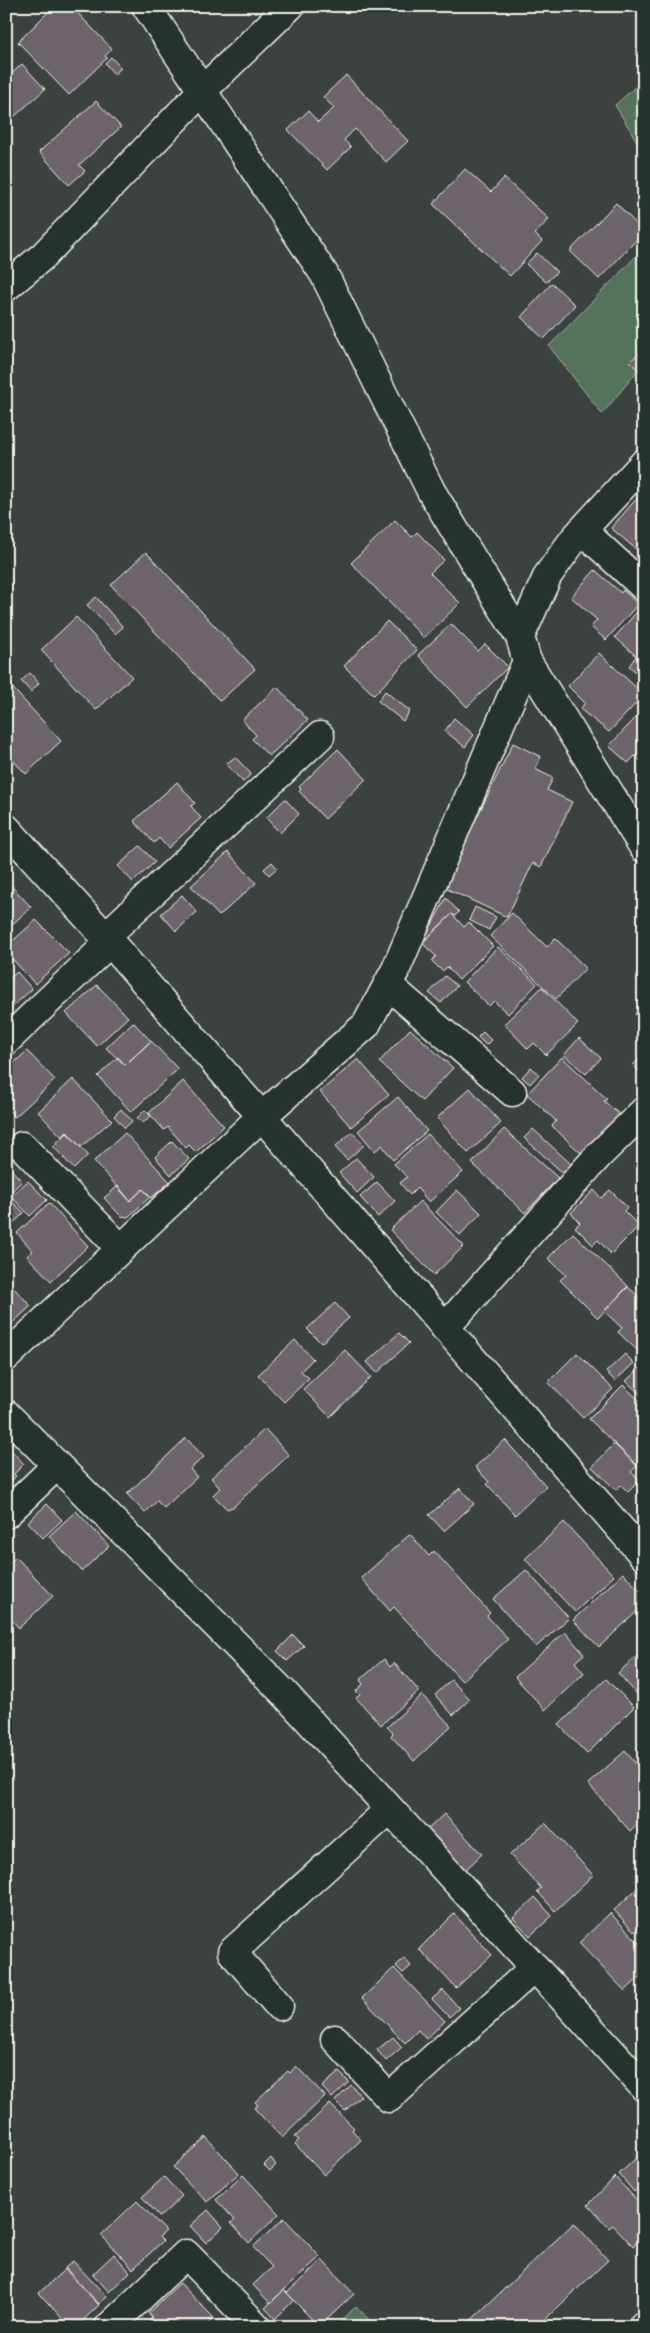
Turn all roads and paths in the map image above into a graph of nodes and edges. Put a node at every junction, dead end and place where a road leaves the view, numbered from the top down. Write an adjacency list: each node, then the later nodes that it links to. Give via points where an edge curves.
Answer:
1 (146, 6): 3 (street)
2 (290, 6): 3 (street)
3 (202, 91): 4 (street, via 43,256); 8 (street, via 324,274 431,491)
4 (6, 287)
5 (644, 463): 6 (street)
6 (582, 530): 7 (street); 8 (street, via 548,575)
7 (644, 587)
8 (523, 649): 11 (street); 13 (street)
9 (320, 736): 12 (street)
10 (6, 828): 12 (street)
11 (644, 848)
12 (107, 939): 14 (street); 17 (street)
13 (388, 985): 15 (street); 17 (street, via 366,1025)
14 (6, 1041)
15 (512, 1092)
16 (644, 1111): 20 (street, via 599,1155)
17 (261, 1117): 19 (street); 20 (street)
18 (22, 1146): 19 (street)
19 (121, 1249): 21 (street)
20 (445, 1328): 25 (street)
21 (6, 1357)
22 (6, 1414): 23 (street)
23 (57, 1466): 24 (street); 26 (street, via 284,1693)
24 (6, 1514)
25 (644, 1556)
26 (390, 1809): 27 (street); 28 (street, via 232,1952)
27 (534, 1967): 29 (street, via 389,2098); 30 (street)
28 (279, 2006)
29 (335, 2039)
30 (644, 2087)
31 (109, 2327): 32 (street, via 186,2254)
32 (257, 2327)

